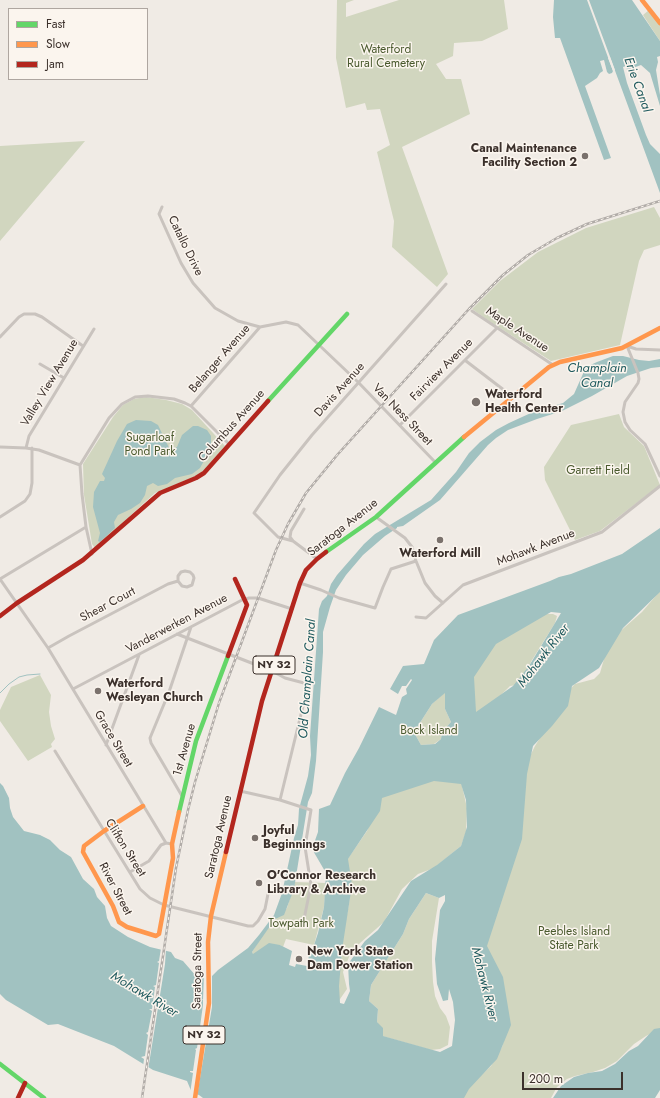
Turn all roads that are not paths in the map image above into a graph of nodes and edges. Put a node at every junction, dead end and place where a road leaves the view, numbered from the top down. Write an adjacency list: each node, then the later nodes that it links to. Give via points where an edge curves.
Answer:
1 (642, 0): 2 (street)
2 (660, 23)
3 (162, 207): 7 (street, Catallo Drive, via 159,214 164,227 193,283 218,310 238,321)
4 (446, 284): 20 (street, Davis Avenue)
5 (472, 311): 8 (street, Maple Avenue)
6 (347, 314): 12 (street, Columbus Avenue)
7 (260, 327): 12 (street, Van Ness Street, via 292,322 303,328); 22 (street, Belanger Avenue)
8 (497, 328): 16 (street, Fairview Avenue); 18 (street, Maple Avenue)
9 (660, 328): 14 (street, NY 32)
10 (94, 329): 13 (street, Valley View Avenue)
11 (0, 337): 13 (street, via 24,314 38,314)
12 (319, 344): 20 (street, Van Ness Street); 24 (street, Columbus Avenue)
13 (83, 346): 19 (street, Valley View Avenue)
14 (627, 346): 15 (street); 18 (street, Saratoga Avenue / NY 32); 30 (street, via 638,373 638,383 625,402 625,422 645,444)
15 (660, 350)
16 (466, 361): 21 (street); 23 (street, Fairview Avenue)
17 (40, 364): 19 (street)
18 (553, 365): 21 (street, Saratoga Avenue / NY 32)
19 (64, 378): 26 (street, Valley View Avenue, via 29,436)
20 (358, 382): 23 (street, Van Ness Street); 36 (street, Davis Avenue, via 296,454 254,513 278,536)
21 (513, 396): 28 (street, Saratoga Avenue / NY 32)
22 (191, 406): 24 (street); 29 (street, Belanger Avenue, via 157,396 142,396 128,400 109,418)
23 (400, 426): 28 (street, Van Ness Street)
24 (229, 444): 37 (street, Columbus Avenue, via 204,473 160,493)
25 (0, 447): 26 (street)
26 (26, 448): 27 (street)
27 (32, 448): 29 (street); 34 (street, via 30,494 25,501)
28 (435, 462): 33 (street, Saratoga Avenue / NY 32)
29 (80, 465): 35 (street)
30 (660, 476)
31 (660, 486): 46 (street, Mohawk Avenue, via 602,532 464,585)
32 (304, 509): 36 (street, via 291,532)
33 (376, 516): 38 (street, Saratoga Avenue / NY 32); 39 (street, via 405,538)
34 (0, 518)
35 (86, 527): 37 (street); 40 (street)
36 (293, 542): 38 (street)
37 (92, 554): 45 (street, Columbus Avenue)
38 (317, 559): 43 (street, Saratoga Avenue / NY 32, via 306,570)
39 (416, 561): 43 (street, via 391,569 375,608); 46 (street, via 428,588)
40 (0, 579): 45 (street, Grace Street)
41 (235, 579): 44 (street)
42 (178, 581): 42 (street, Shear Court, via 179,574 185,571 191,572 194,578 193,584 187,587); 53 (street, Shear Court)
43 (300, 583): 47 (street, Saratoga Avenue / NY 32)
44 (245, 600): 47 (street, Vanderwerken Avenue, via 258,598); 50 (street, Vanderwerken Avenue); 55 (street, 1st Avenue, via 247,606)
45 (17, 603): 48 (street, Columbus Avenue); 53 (street, Grace Street)
46 (443, 603): 49 (street, Mohawk Avenue, via 426,618)
47 (292, 609): 56 (street, Saratoga Avenue / NY 32)
48 (0, 616)
49 (416, 618)
50 (192, 627): 51 (street, Vanderwerken Avenue); 52 (street)
51 (177, 634): 52 (street); 54 (street, Vanderwerken Avenue)
52 (188, 638): 55 (street); 61 (street, via 150,738)
53 (48, 648): 57 (street, Grace Street)
54 (139, 654): 57 (street, Vanderwerken Avenue); 58 (street)
55 (228, 654): 56 (street); 61 (street, 1st Avenue, via 196,741)
56 (272, 671): 60 (street, Saratoga Avenue / NY 32); 62 (street, via 307,686)
57 (73, 689): 58 (street, Grace Street)
58 (106, 745): 63 (street, Grace Street)
59 (55, 751): 64 (street, Clifton Street)
60 (240, 791): 62 (street); 70 (street, Saratoga Avenue / NY 32)
61 (182, 796): 66 (street, 1st Avenue)
62 (280, 800): 71 (street, via 309,810 305,847 311,885)
63 (143, 806): 64 (street); 65 (street, Grace Street)
64 (104, 831): 67 (street, Clifton Street); 72 (street, River Street, via 84,846 83,852 119,922 145,934)
65 (166, 843): 66 (street); 67 (street, via 161,845 149,861)
66 (172, 844): 69 (street, 1st Avenue)
67 (130, 872): 69 (street, Clifton Street, via 144,893)
68 (269, 889): 70 (street, Clifton Street, via 265,909 253,926)
69 (164, 905): 70 (street, Clifton Street); 72 (street, 1st Avenue)
70 (210, 916): 77 (street, Saratoga Street / NY 32, via 209,1003)
71 (303, 924)
72 (159, 934)
73 (0, 1064): 74 (street)
74 (25, 1083): 75 (street); 76 (street)
75 (18, 1098)
76 (44, 1098)
77 (195, 1098)

